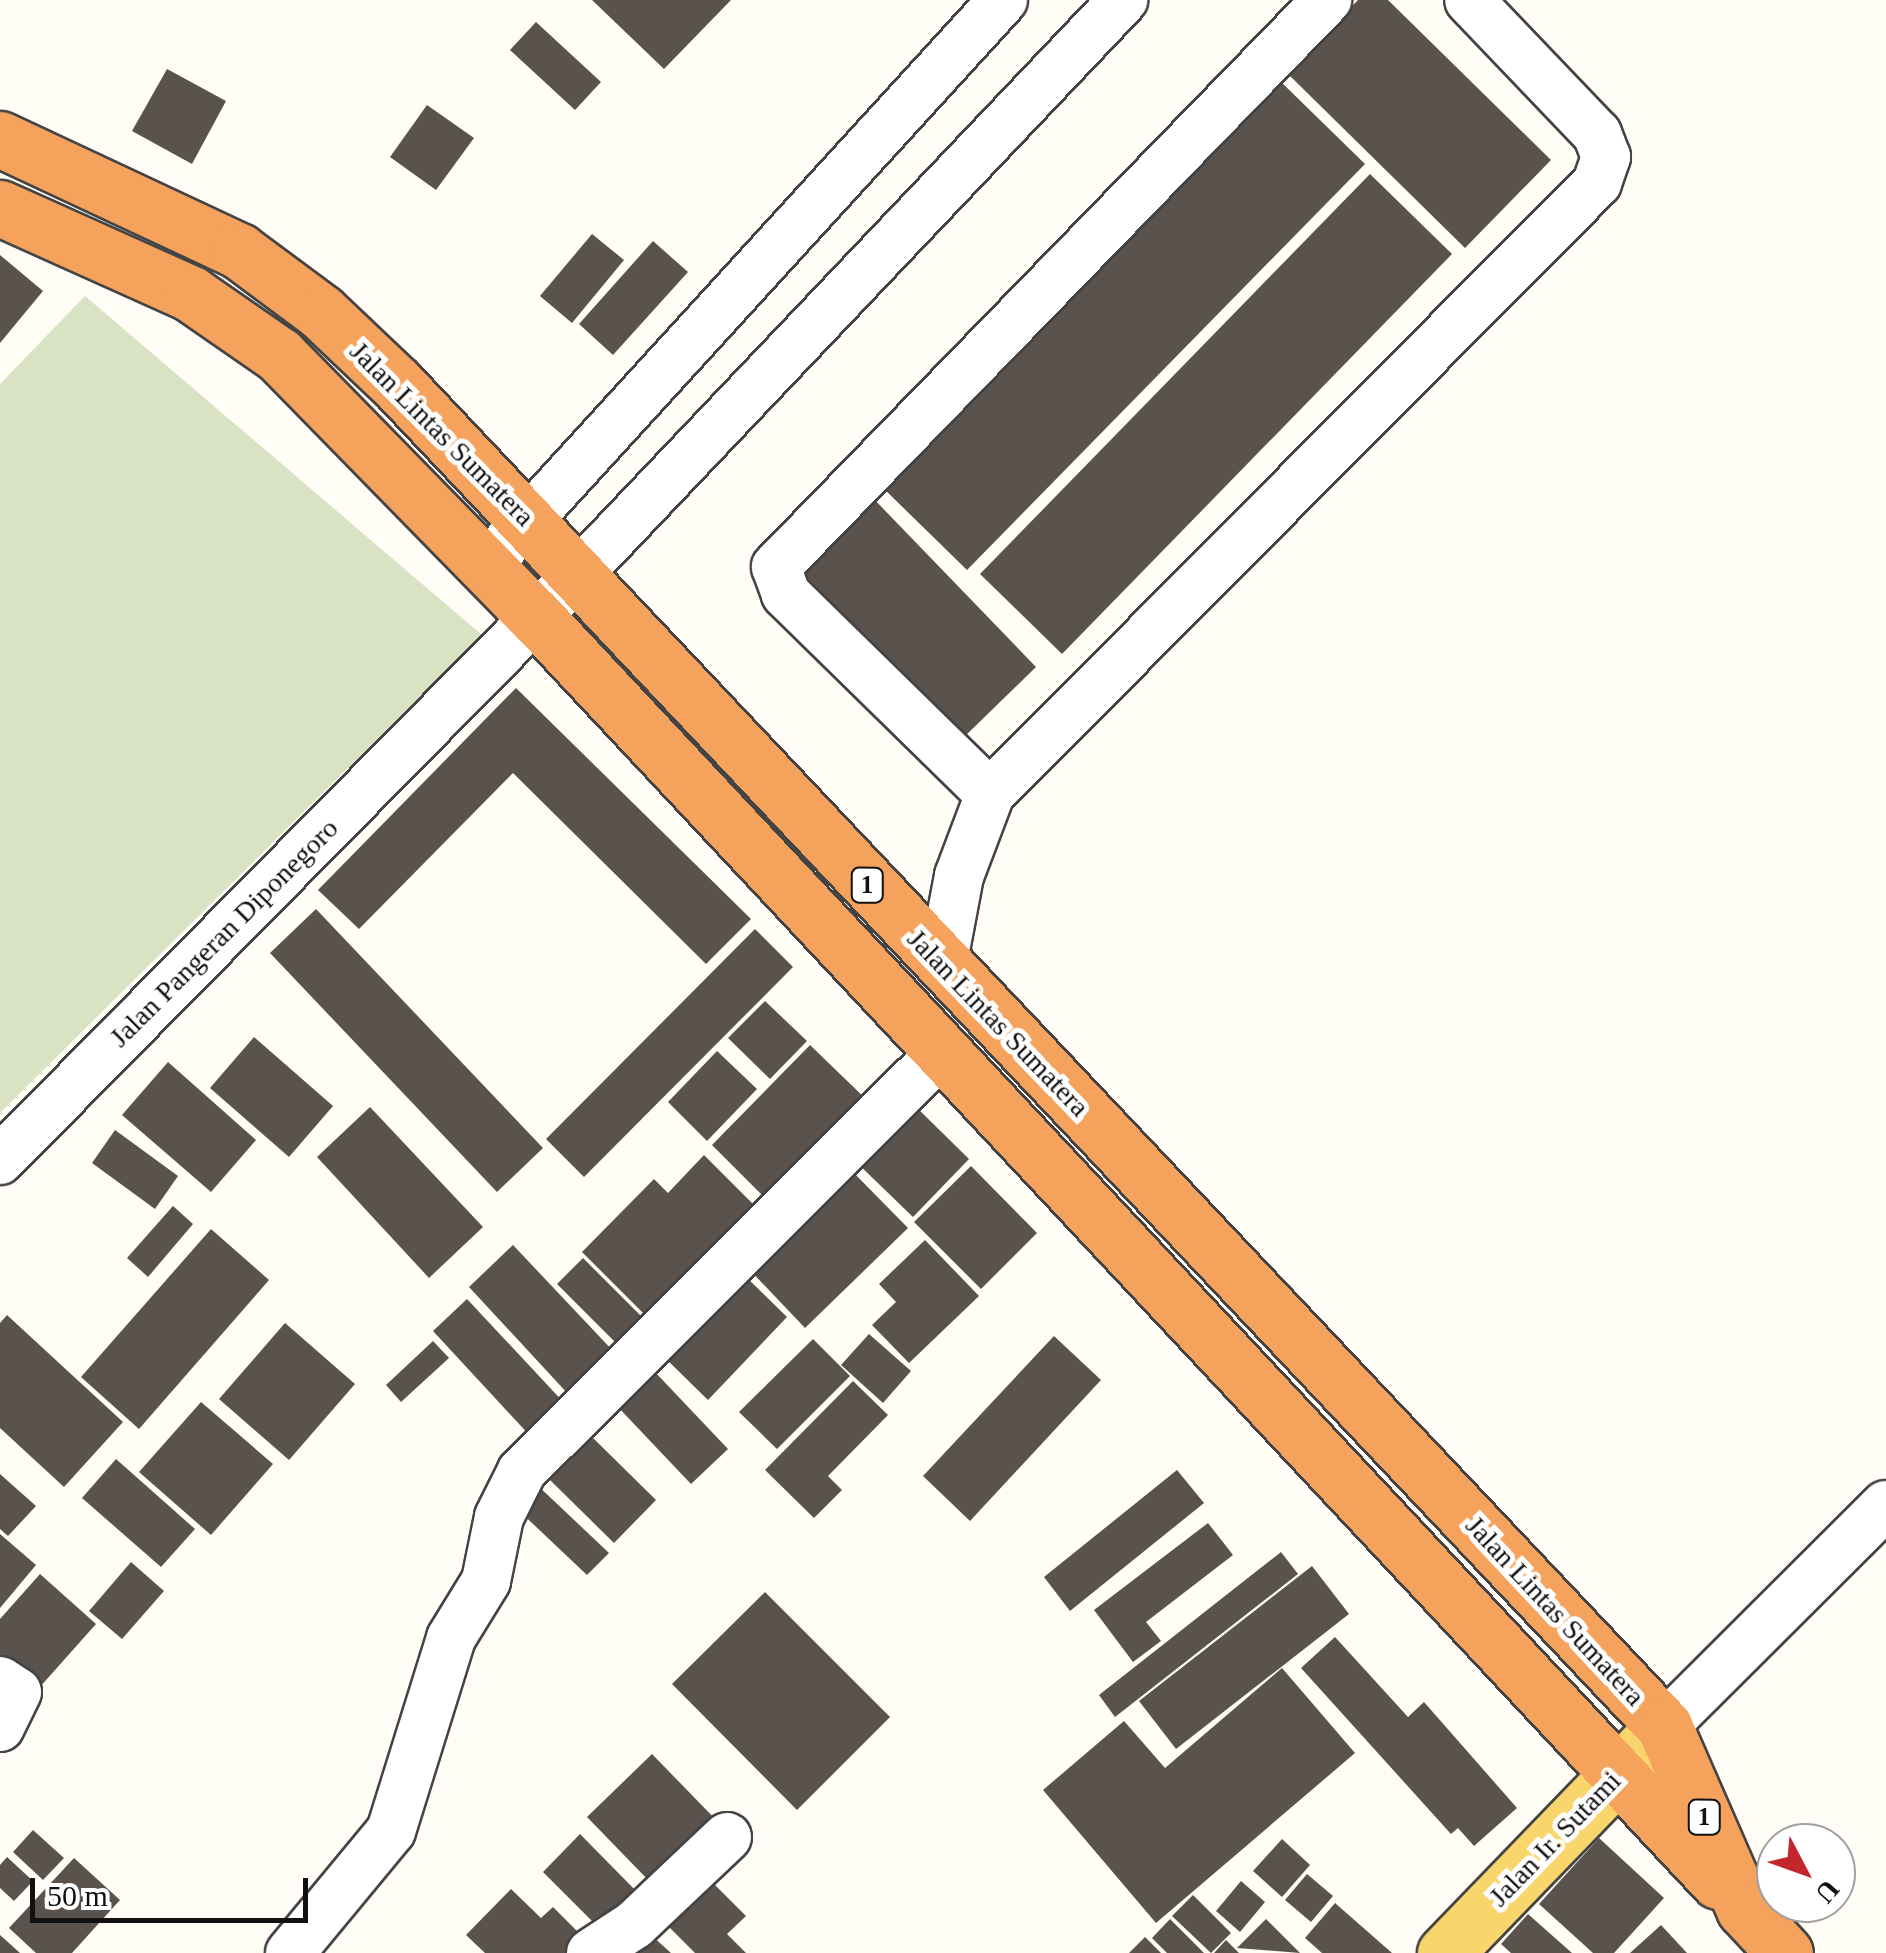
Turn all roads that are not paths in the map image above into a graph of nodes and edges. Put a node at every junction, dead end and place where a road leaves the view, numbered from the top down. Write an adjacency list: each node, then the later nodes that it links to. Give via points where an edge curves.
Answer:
1 (1004, 0): 7 (street)
2 (1123, 0): 9 (street, Jalan Pangeran Diponegoro)
3 (1326, 0): 11 (street, via 776,567 786,594)
4 (1469, 0): 11 (street, via 1597,134 1606,157 1596,183)
5 (0, 139): 7 (highway, Jalan Lintas Sumatera / 1, via 239,251 372,360)
6 (0, 208): 8 (highway, via 191,294 279,356)
7 (528, 521): 8 (street); 9 (highway, Jalan Lintas Sumatera / 1)
8 (485, 568): 10 (highway)
9 (578, 574): 10 (street, Jalan Pangeran Diponegoro); 12 (highway, Jalan Lintas Sumatera / 1)
10 (535, 616): 13 (highway); 14 (street, Jalan Pangeran Diponegoro)
11 (990, 794): 12 (street, via 959,876)
12 (942, 966): 17 (highway, Jalan Lintas Sumatera / 1)
13 (939, 1056): 19 (highway); 22 (street, via 522,1471 498,1517 486,1581 451,1638 391,1831)
14 (0, 1160)
15 (1886, 1505): 17 (street)
16 (0, 1681): 18 (street, via 17,1692)
17 (1664, 1726): 19 (main road, Jalan Ir. Sutami); 21 (highway, Jalan Lintas Sumatera / 1)
18 (0, 1728)
19 (1616, 1775): 21 (highway); 24 (main road, Jalan Ir. Sutami)
20 (728, 1837): 23 (street, via 634,1925)
21 (1744, 1909): 25 (highway, Jalan Lintas Sumatera / 1)
22 (290, 1953)
23 (591, 1953)
24 (1446, 1953)
25 (1785, 1953)

